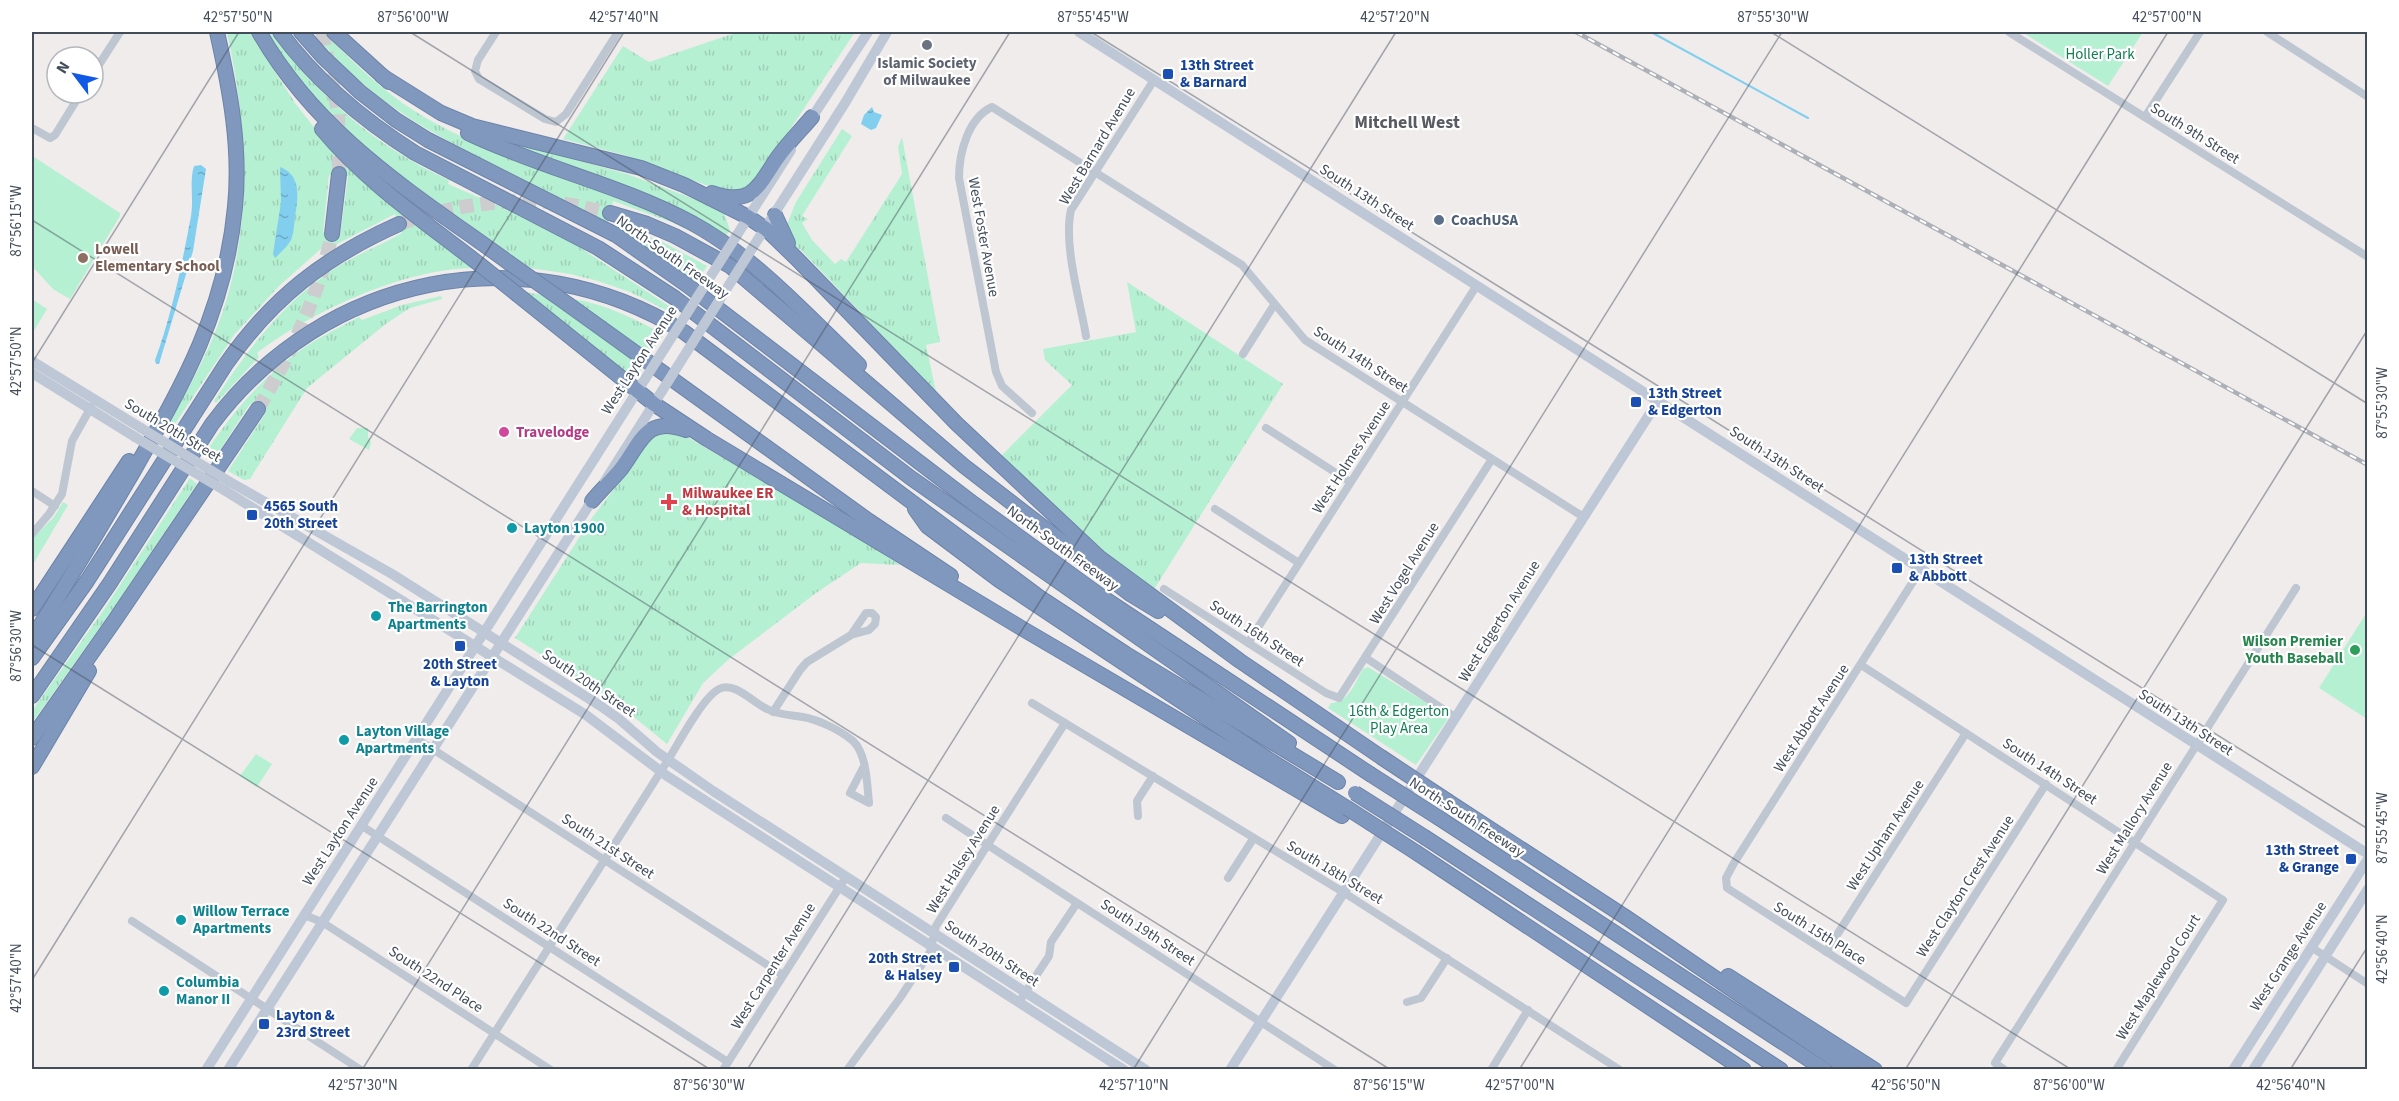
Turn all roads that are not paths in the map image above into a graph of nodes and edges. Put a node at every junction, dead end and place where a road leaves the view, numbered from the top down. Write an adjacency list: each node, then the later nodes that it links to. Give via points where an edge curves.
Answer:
1 (120, 32): 15 (street)
2 (218, 32): 45 (highway, via 236,138 236,206 222,287 201,346)
3 (259, 32): 18 (highway)
4 (280, 32): 99 (highway, North-South Freeway, via 330,89 389,136 598,248 666,292 911,478 1311,759)
5 (301, 32): 159 (highway, North-South Freeway, bridge, via 360,92 396,120 616,235 1102,597)
6 (334, 32): 16 (highway)
7 (496, 32): 8 (street, via 478,60 475,71 479,79 556,122 566,114)
8 (618, 32)
9 (868, 32): 22 (street, West Layton Avenue)
10 (887, 32): 29 (street)
11 (1079, 32): 17 (street, South 13th Street)
12 (2009, 32): 23 (street, South 9th Street)
13 (2200, 32): 23 (street)
14 (2267, 32): 19 (street)
15 (105, 55)
16 (382, 76): 27 (highway, via 441,113 472,126 641,168); 53 (highway, via 447,123 666,210 735,251)
17 (1154, 80): 25 (street, West Barnard Avenue); 36 (street, South 13th Street)
18 (298, 90): 42 (highway, bridge, via 308,112 355,165 518,295); 82 (highway, bridge, via 364,157 508,262 869,521)
19 (2367, 97)
20 (74, 105): 24 (street, via 50,138)
21 (992, 107): 25 (street, South 14th Street); 49 (street, West Foster Avenue, via 984,111 967,137 959,178 999,382)
22 (812, 117): 27 (highway, via 758,189 749,195 733,198); 30 (street, West Layton Avenue)
23 (2145, 117): 34 (street, South 9th Street)
24 (32, 128)
25 (1095, 171): 37 (street, South 14th Street, via 1242,265); 38 (street, West Barnard Avenue, via 1071,210 1068,230)
26 (339, 174): 33 (highway)
27 (684, 185): 30 (highway)
28 (610, 213): 53 (highway, via 675,236 730,266)
29 (775, 215): 32 (street); 35 (highway)
30 (748, 217): 32 (highway); 42 (street, West Layton Avenue, bridge)
31 (399, 224): 78 (highway, via 354,245 305,277 247,335)
32 (766, 230): 35 (highway); 46 (street, bridge)
33 (332, 234)
34 (2367, 257)
35 (796, 258): 80 (highway, via 957,424 1061,524 1100,558)
36 (1477, 285): 43 (street, South 13th Street); 44 (street, West Holmes Avenue)
37 (1274, 305): 39 (street); 44 (street, South 14th Street, via 1305,340)
38 (1086, 336)
39 (1243, 354)
40 (32, 361): 47 (street, South 20th Street)
41 (32, 373): 47 (street, South 20th Street)
42 (641, 385): 46 (highway); 71 (street, West Layton Avenue)
43 (1658, 401): 62 (street, West Edgerton Avenue); 66 (street, South 13th Street)
44 (1402, 402): 52 (street, South 14th Street); 54 (street, West Holmes Avenue)
45 (171, 403): 69 (highway); 73 (highway, via 84,556)
46 (654, 404): 51 (highway); 58 (street)
47 (92, 405): 55 (street, South 20th Street, bridge); 59 (street, via 75,434 64,487)
48 (258, 409): 70 (highway)
49 (1032, 413)
50 (1266, 428): 54 (street)
51 (707, 439): 58 (highway, via 675,426 646,432 621,469); 82 (highway)
52 (1492, 459): 62 (street, South 14th Street); 79 (street, West Vogel Avenue)
53 (964, 466): 80 (highway, via 1130,594)
54 (1350, 482): 65 (street, West Holmes Avenue)
55 (227, 486): 60 (street, South 20th Street); 63 (street, South 20th Street)
56 (32, 491): 59 (street)
57 (909, 500): 83 (highway, via 684,332 654,314 604,294 551,282 485,278 438,282 373,300 341,314 309,332 242,388 212,424); 99 (highway, via 1039,597); 101 (highway, via 927,526 999,580)
58 (592, 501): 74 (street)
59 (55, 506): 64 (street)
60 (277, 508): 63 (street); 71 (street, South 20th Street)
61 (1215, 509): 65 (street)
62 (1582, 516): 87 (street, West Edgerton Avenue)
63 (270, 519): 76 (street, South 20th Street)
64 (32, 534)
65 (1299, 563): 75 (street, West Holmes Avenue)
66 (1921, 569): 81 (street, West Abbott Avenue); 92 (street, South 13th Street)
67 (2296, 588): 92 (street, West Mallory Avenue)
68 (1164, 589): 75 (street, South 16th Street)
69 (32, 609)
70 (116, 620): 90 (highway); 96 (highway, via 116,630)
71 (484, 632): 74 (street, South 20th Street); 76 (street, West Layton Avenue)
72 (851, 635): 86 (street, via 807,662)
73 (32, 638)
74 (500, 642): 77 (street); 94 (street, South 20th Street, via 612,714)
75 (1248, 643): 84 (street, South 16th Street)
76 (475, 646): 77 (street, South 20th Street); 91 (street, West Layton Avenue)
77 (491, 657): 93 (street); 97 (street, South 20th Street, via 586,715)
78 (32, 658)
79 (1366, 658): 84 (street, West Vogel Avenue); 87 (street)
80 (1240, 661): 121 (highway, bridge)
81 (1861, 664): 89 (street, South 14th Street); 114 (street, West Abbott Avenue)
82 (1127, 688): 101 (highway)
83 (32, 696)
84 (1337, 698)
85 (1032, 703): 88 (street, South 18th Street)
86 (773, 712): 94 (street, via 731,687 721,688 709,697); 95 (street, via 819,722 843,735 858,747)
87 (1455, 717): 117 (street, West Edgerton Avenue)
88 (1065, 723): 98 (street, South 18th Street); 108 (street, West Halsey Avenue)
89 (1966, 733): 100 (street, South 14th Street); 128 (street, West Upham Avenue)
90 (32, 738)
91 (417, 739): 93 (street, South 21st Street); 104 (street, West Layton Avenue)
92 (2196, 746): 107 (street, West Mallory Avenue); 109 (street, South 13th Street)
93 (432, 748): 105 (street); 110 (street, South 21st Street)
94 (668, 760): 97 (street); 112 (street, South 20th Street)
95 (864, 766)
96 (32, 767)
97 (661, 771): 110 (street); 115 (street, South 20th Street)
98 (1153, 776): 102 (street, via 1137,801); 106 (street, South 18th Street)
99 (1338, 782): 158 (highway, North-South Freeway, bridge)
100 (2046, 784): 107 (street, South 14th Street); 137 (street, West Clayton Crest Avenue)
101 (1345, 812): 157 (highway, bridge)
102 (1138, 816)
103 (946, 818): 108 (street, South 19th Street)
104 (362, 826): 105 (street, South 22nd Street); 120 (street, West Layton Avenue)
105 (377, 835): 123 (street); 125 (street, South 22nd Street)
106 (1253, 839): 113 (street); 117 (street, South 18th Street)
107 (2134, 842): 118 (street, South 14th Street); 162 (street, West Mallory Avenue, via 1995,1063)
108 (988, 845): 119 (street, South 19th Street); 124 (street, West Halsey Avenue)
109 (2367, 854)
110 (604, 860): 125 (street); 131 (street, South 21st Street)
111 (2367, 860): 127 (street, West Grange Avenue)
112 (846, 877): 115 (street, West Carpenter Avenue); 124 (street, South 20th Street)
113 (1228, 878)
114 (1725, 881): 128 (street, South 15th Place, via 1729,891)
115 (839, 887): 126 (street, South 20th Street); 131 (street, West Carpenter Avenue)
116 (2367, 889): 129 (street, West Grange Avenue)
117 (1343, 892): 130 (street, South 18th Street); 140 (street, West Edgerton Avenue)
118 (2223, 900): 163 (street, West Maplewood Court)
119 (1077, 903): 133 (street, via 1051,942 1049,956); 140 (street, South 19th Street)
120 (304, 915): 123 (street, South 22nd Place); 134 (street, West Layton Avenue)
121 (1627, 918): 160 (highway); 161 (highway, via 1703,961)
122 (132, 921): 134 (street)
123 (322, 922): 138 (street); 141 (street, South 22nd Place)
124 (934, 933): 126 (street, West Halsey Avenue); 133 (street, South 20th Street)
125 (549, 946): 141 (street); 142 (street, South 22nd Street)
126 (932, 946): 135 (street, South 20th Street); 150 (street, West Halsey Avenue, via 900,998)
127 (2311, 947): 129 (street); 164 (street, West Grange Avenue)
128 (1826, 952): 137 (street, South 15th Place)
129 (2325, 956): 132 (street); 165 (street, West Grange Avenue)
130 (1447, 958): 136 (street, via 1420,998); 139 (street, South 18th Street)
131 (783, 975): 142 (street, West Carpenter Avenue)
132 (2367, 984)
133 (1026, 992): 135 (street); 152 (street, South 20th Street)
134 (251, 999): 138 (street); 144 (street, West Layton Avenue)
135 (1019, 1002): 151 (street, South 20th Street)
136 (1407, 1002)
137 (1906, 1004)
138 (266, 1009): 145 (street); 146 (street)
139 (1528, 1010): 143 (street, South 18th Street); 155 (street)
140 (1261, 1021): 153 (street, West Edgerton Avenue); 154 (street, South 19th Street)
141 (494, 1033): 147 (street); 148 (street, South 22nd Place)
142 (728, 1062): 149 (street, West Carpenter Avenue)
143 (1609, 1066): 156 (street, South 18th Street)
144 (206, 1070)
145 (228, 1070)
146 (361, 1070)
147 (471, 1070)
148 (551, 1070)
149 (723, 1070)
150 (847, 1070)
151 (1124, 1070)
152 (1146, 1070)
153 (1230, 1070)
154 (1335, 1070)
155 (1491, 1070)
156 (1620, 1070)
157 (1744, 1070)
158 (1781, 1070)
159 (1825, 1070)
160 (1850, 1070)
161 (1875, 1070)
162 (2005, 1070)
163 (2116, 1070)
164 (2233, 1070)
165 (2253, 1070)

